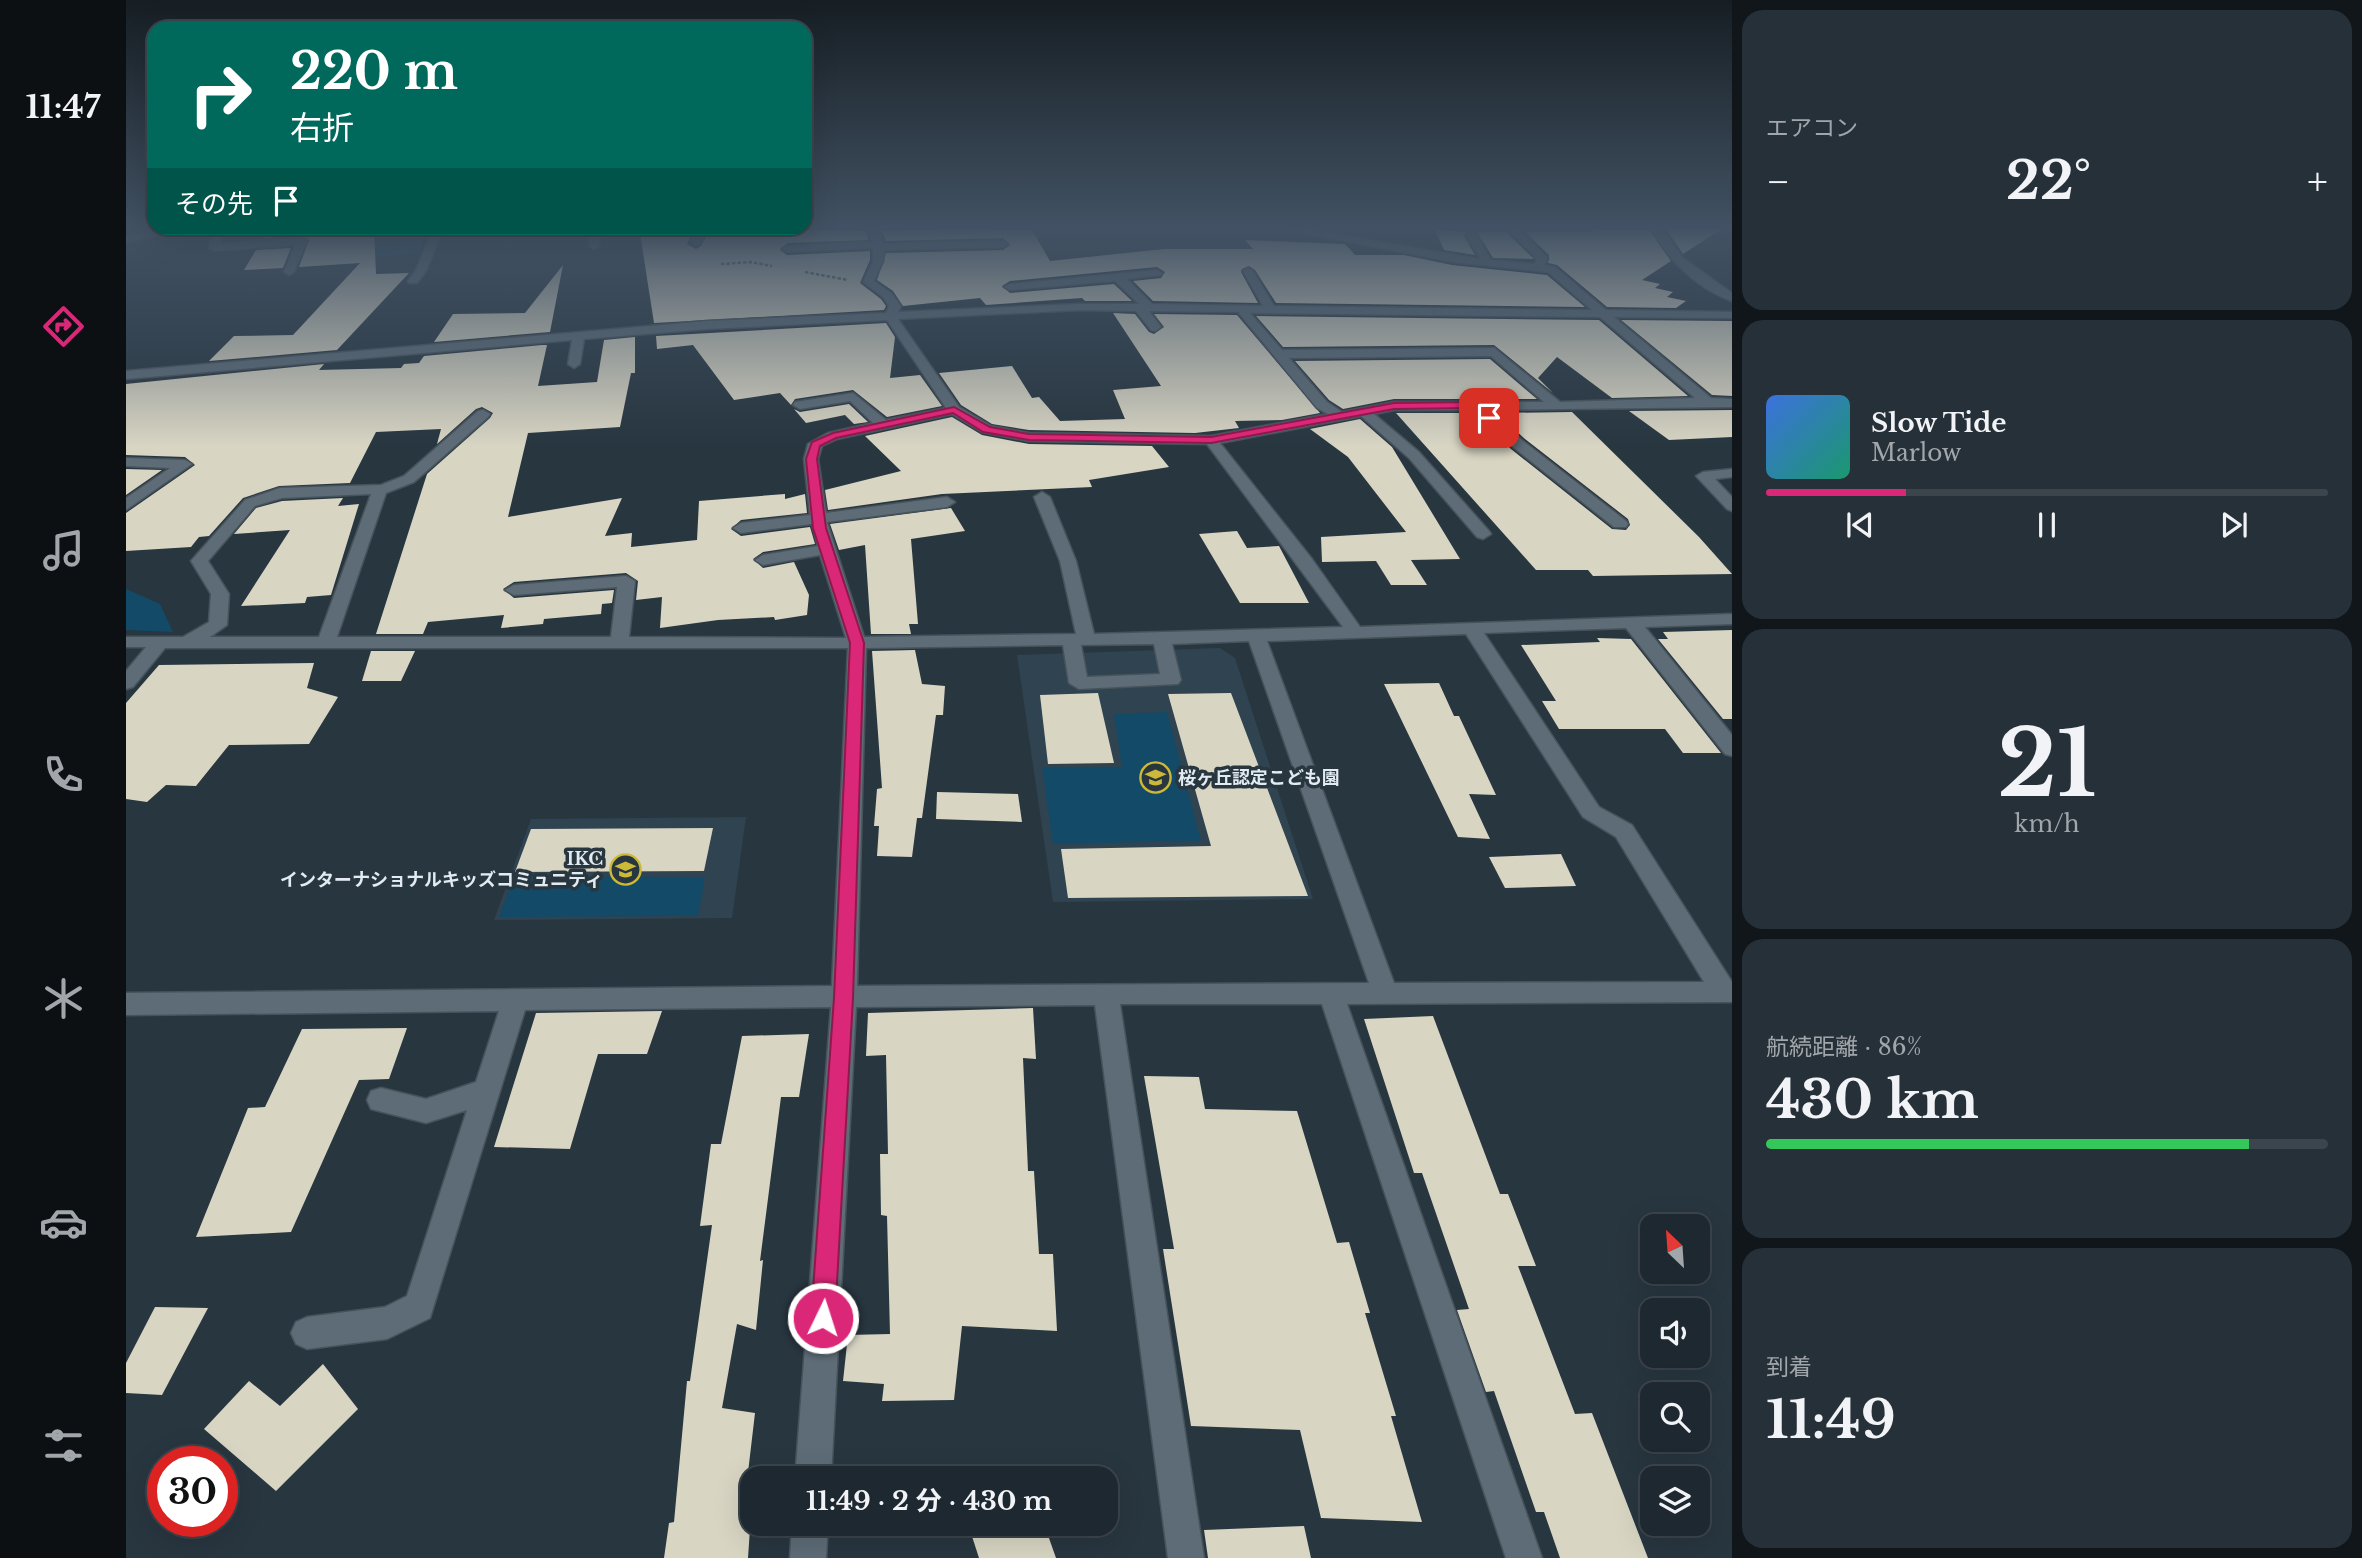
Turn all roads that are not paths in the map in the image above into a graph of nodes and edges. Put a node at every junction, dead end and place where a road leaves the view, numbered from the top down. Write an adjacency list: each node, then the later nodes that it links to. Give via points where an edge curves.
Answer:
1 (892, 302): 10 (street, via 895,306)
2 (1139, 302): 5 (street)
3 (1265, 302): 7 (street)
4 (1593, 302): 8 (street)
5 (1144, 308): 6 (street); 10 (street); 11 (street)
6 (1242, 310): 7 (street); 13 (street)
7 (1270, 310): 8 (street)
8 (1601, 313): 9 (street); 16 (street)
9 (1732, 315)
10 (890, 316): 12 (street); 21 (street)
11 (1155, 327)
12 (579, 336): 14 (street); 15 (street)
13 (1279, 354): 20 (street, via 1494,352); 24 (street, via 1322,405)
14 (574, 364)
15 (126, 375)
16 (1707, 402): 17 (street); 20 (street)
17 (1732, 403)
18 (800, 405): 25 (street, via 853,397)
19 (1475, 405): 20 (street); 22 (street); 35 (street)
20 (1555, 405)
21 (954, 410): 25 (street); 26 (street, via 987,429 1029,437)
22 (1363, 411): 24 (street); 37 (street, via 1414,455)
23 (483, 414): 29 (street, via 409,479)
24 (1337, 414): 26 (street)
25 (883, 425): 34 (street, via 816,444 811,459)
26 (1211, 440): 44 (street)
27 (126, 462): 32 (street, via 185,464)
28 (1732, 473): 33 (street, via 1703,476)
29 (380, 489): 50 (street, via 280,493 250,503 200,561 220,594 218,625); 51 (street)
30 (1042, 498): 47 (street, via 1068,561)
31 (947, 502): 34 (street)
32 (126, 505)
33 (1732, 506)
34 (818, 519): 36 (street); 38 (street)
35 (1620, 524)
36 (741, 528)
37 (1483, 534)
38 (827, 550): 39 (street); 53 (street)
39 (763, 559)
40 (514, 590): 52 (street, via 626,581)
41 (1732, 619): 42 (street)
42 (1630, 621): 43 (street); 55 (street)
43 (1471, 627): 44 (street); 56 (street, via 1591,811 1624,831)
44 (1355, 632): 45 (street)
45 (1256, 635): 46 (street); 58 (street)
46 (1162, 638): 47 (street); 47 (street, via 1171,680 1079,683)
47 (1078, 640): 53 (street)
48 (126, 642): 49 (street)
49 (160, 642): 50 (street); 54 (street)
50 (186, 642): 51 (street)
51 (326, 643): 52 (street)
52 (619, 643): 53 (street)
53 (857, 643): 60 (street)
54 (126, 683)
55 (1732, 749)
56 (1728, 992): 58 (street)
57 (1331, 993): 58 (street); 59 (street); 70 (street)
58 (1385, 993)
59 (1106, 994): 60 (street); 69 (street)
60 (844, 998): 61 (street); 66 (street)
61 (516, 999): 62 (street); 63 (street)
62 (126, 1004)
63 (487, 1091): 64 (street, via 426,1111); 65 (street, via 419,1307 387,1323)
64 (382, 1100)
65 (307, 1334)
66 (814, 1466)
67 (809, 1536): 68 (street)
68 (807, 1558)
69 (1186, 1558)
70 (1524, 1558)

